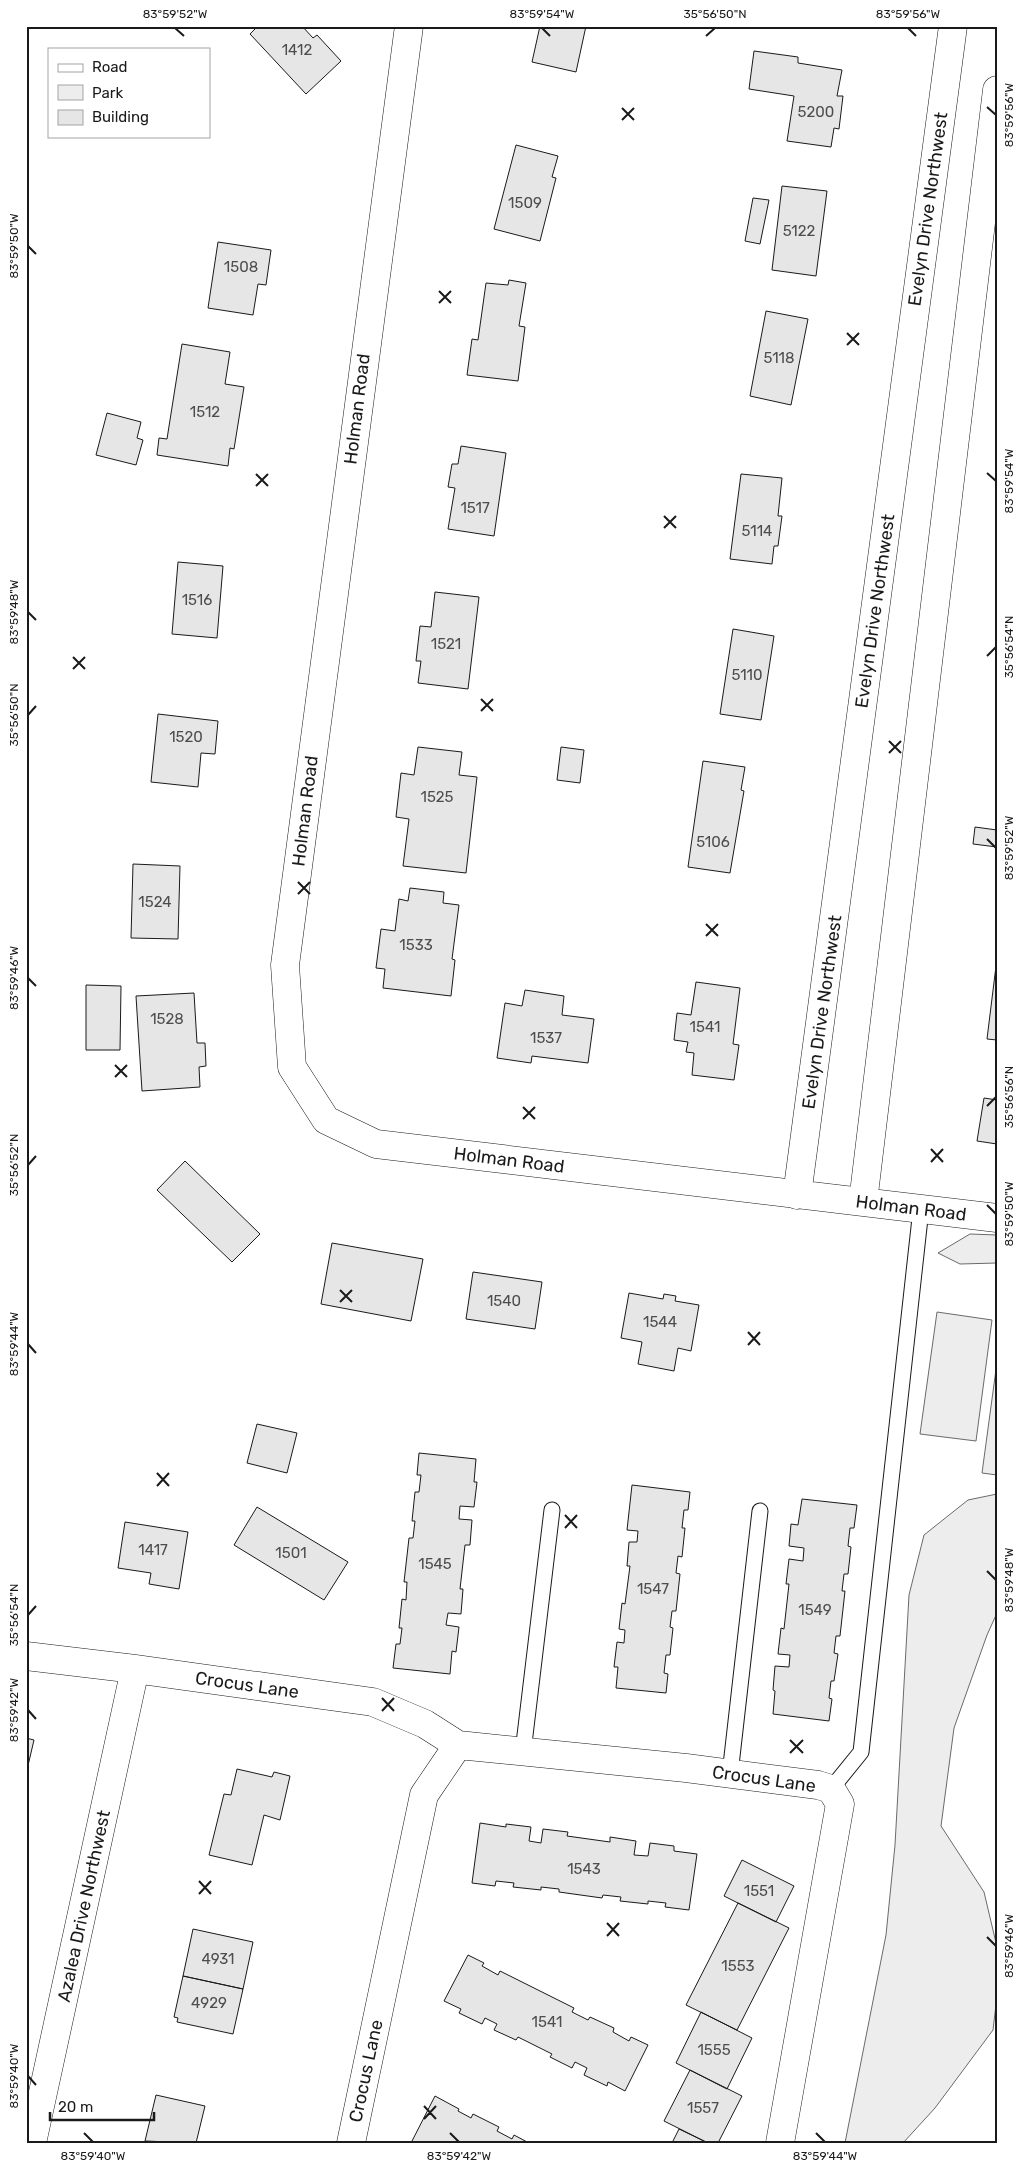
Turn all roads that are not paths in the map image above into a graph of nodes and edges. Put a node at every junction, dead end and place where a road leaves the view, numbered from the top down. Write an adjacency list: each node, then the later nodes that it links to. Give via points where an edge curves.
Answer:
1 (409, 26): 4 (street, Holman Road, via 285,965 292,1067 326,1120 376,1144)
2 (953, 26): 4 (street, Evelyn Drive Northwest)
3 (997, 90): 5 (street)
4 (797, 1195): 5 (street, Holman Road)
5 (863, 1202): 6 (street, Holman Road)
6 (921, 1209): 7 (street, Holman Road); 15 (lane, via 861,1752)
7 (997, 1218)
8 (552, 1510): 13 (lane)
9 (760, 1511): 14 (lane)
10 (26, 1656): 11 (street, Crocus Lane)
11 (136, 1669): 12 (street, Crocus Lane, via 373,1702 425,1724); 16 (street, Azalea Drive Northwest)
12 (458, 1745): 13 (street, Crocus Lane); 17 (street, Crocus Lane, via 424,1795)
13 (523, 1752): 14 (street, Crocus Lane)
14 (730, 1774): 15 (street, Crocus Lane, via 818,1785)
15 (831, 1790): 18 (street, Crocus Lane, via 840,1804)
16 (32, 2143)
17 (351, 2143)
18 (780, 2143)

